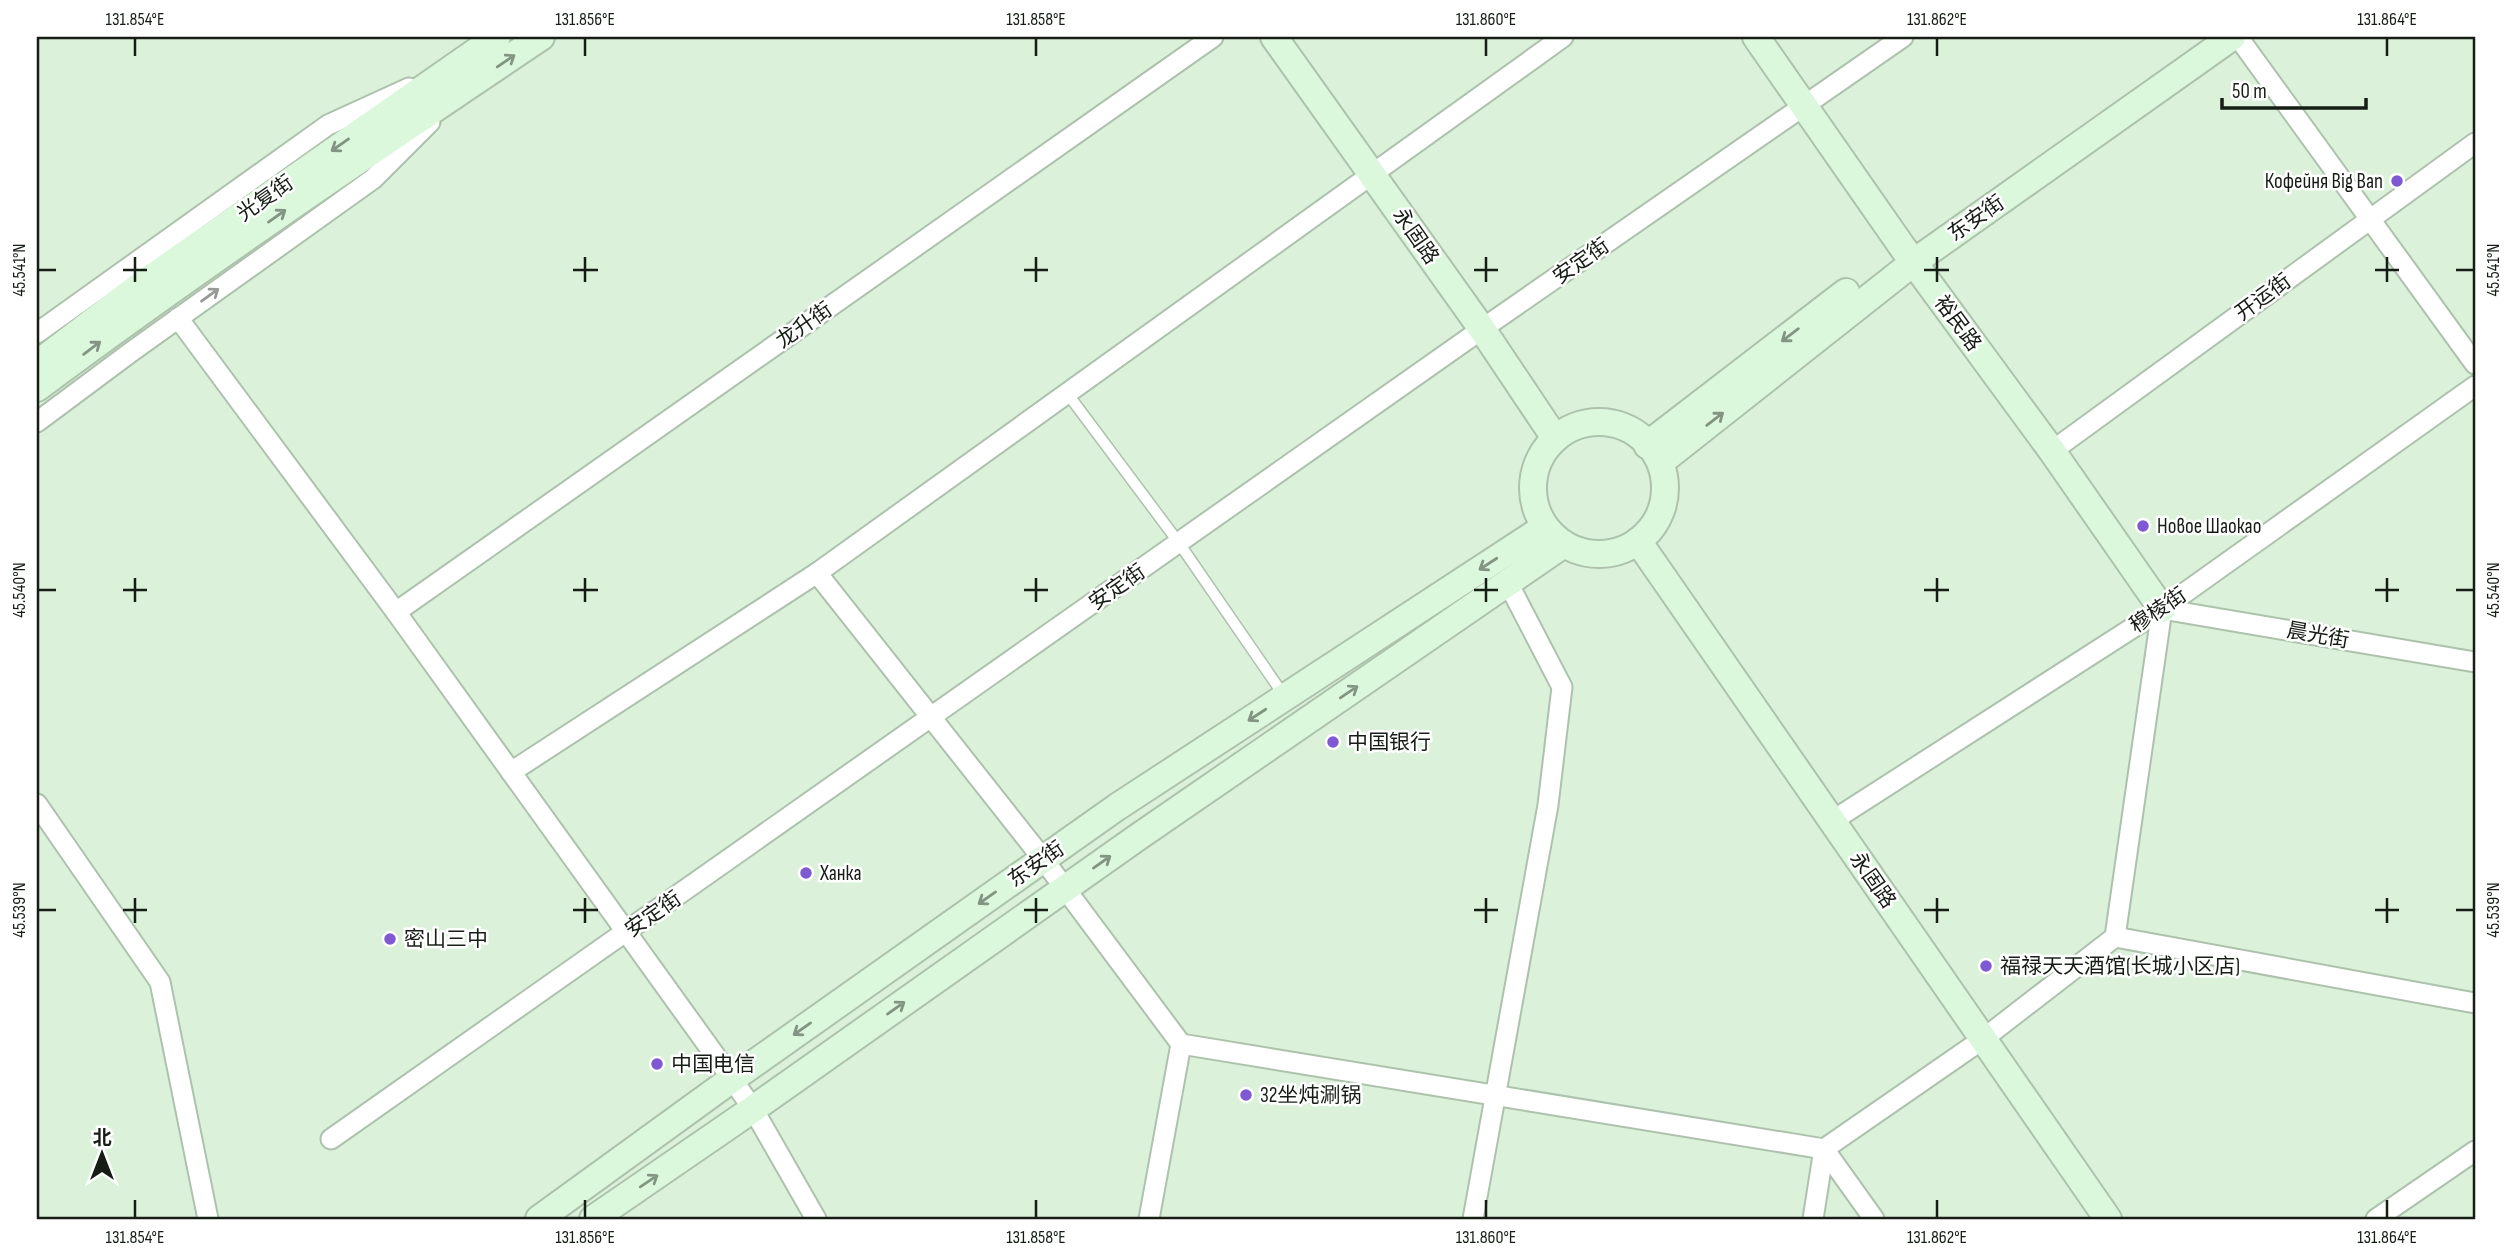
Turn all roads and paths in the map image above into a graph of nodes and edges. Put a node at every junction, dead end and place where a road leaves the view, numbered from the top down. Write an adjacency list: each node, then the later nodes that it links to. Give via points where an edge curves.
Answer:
1 (497, 37): 11 (main road, 光复街)
2 (541, 37): 11 (main road, one-way to 2)
3 (1213, 37): 35 (street, 龙升街)
4 (1274, 37): 14 (main road, 永固路)
5 (1563, 37): 14 (street)
6 (1756, 37): 12 (main road, 裕民路)
7 (1903, 37): 12 (street, 安定街)
8 (2203, 37): 16 (main road, 东安街)
9 (2232, 37): 16 (main road, 东安街)
10 (2238, 37): 15 (street)
11 (455, 80): 17 (street, one-way to 11, via 373,178); 19 (street, via 328,125); 20 (main road, 光复街, one-way to 20, via 138,288); 23 (main road, one-way to 11)
12 (1805, 106): 16 (main road, 裕民路); 18 (street, 安定街)
13 (2475, 144): 15 (street, 开运街)
14 (1372, 174): 18 (main road, 永固路); 24 (street)
15 (2370, 219): 21 (street); 27 (street, 开运街)
16 (1908, 255): 27 (main road, 裕民路); 28 (main road, 东安街)
17 (178, 318): 25 (street); 35 (street)
18 (1482, 329): 26 (main road, 永固路); 31 (street, 安定街)
19 (37, 332)
20 (37, 364)
21 (2475, 364)
22 (2475, 386): 34 (street, 穆棱街)
23 (37, 388)
24 (1067, 393): 31 (lane); 32 (street)
25 (37, 422)
26 (1556, 438): 28 (main road, via 1584,423 1609,422 1634,431); 29 (main road, via 1542,453 1533,477 1534,503)
27 (2052, 451): 34 (main road, 裕民路)
28 (1654, 453): 30 (main road, via 1665,498 1656,522)
29 (1555, 535): 30 (main road, via 1589,553 1615,552); 33 (main road, 东安街); 37 (main road, 东安街, one-way to 37)
30 (1638, 541): 41 (main road, 永固路)
31 (1180, 542): 37 (lane); 38 (street, 安定街)
32 (817, 573): 38 (street); 39 (street)
33 (1508, 583): 43 (main road, 东安街, one-way to 33); 50 (street, via 1562,687 1548,805)
34 (2162, 608): 36 (street, 晨光街); 41 (street, 穆棱街); 45 (street)
35 (396, 612): 39 (street)
36 (2475, 662)
37 (1285, 697): 42 (main road, 东安街, one-way to 42)
38 (932, 718): 42 (street); 44 (street, 安定街)
39 (511, 772): 44 (street)
40 (37, 804): 55 (street, via 160,982)
41 (1832, 821): 47 (main road, 永固路)
42 (1043, 859): 43 (street); 49 (main road, 东安街, one-way to 49)
43 (1065, 888): 48 (street); 51 (main road, 东安街, one-way to 43)
44 (627, 933): 49 (street); 52 (street, 安定街)
45 (2115, 937): 46 (street); 47 (street)
46 (2475, 1003)
47 (1983, 1039): 53 (street); 63 (main road, 永固路)
48 (1181, 1044): 50 (street); 59 (street)
49 (732, 1079): 51 (street); 56 (main road, 东安街)
50 (1495, 1096): 53 (street); 60 (street)
51 (753, 1109): 57 (main road, 东安街, one-way to 51); 58 (street)
52 (331, 1139)
53 (1824, 1149): 61 (street); 62 (street)
54 (2475, 1151): 64 (street)
55 (208, 1219)
56 (539, 1219)
57 (593, 1219)
58 (816, 1219)
59 (1149, 1219)
60 (1473, 1219)
61 (1812, 1219)
62 (1874, 1219)
63 (2108, 1219)
64 (2376, 1219)

